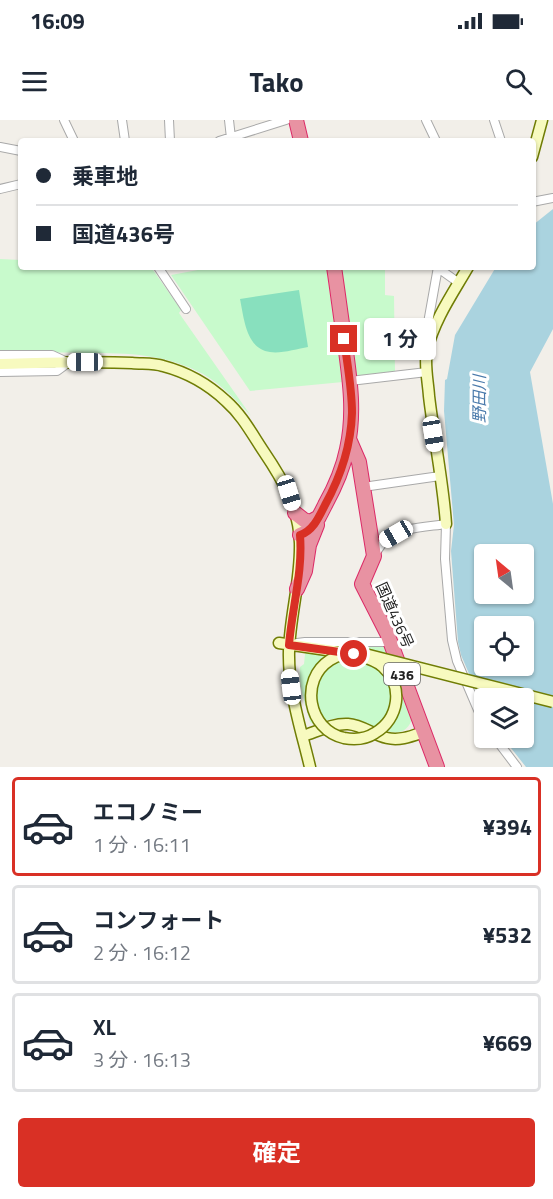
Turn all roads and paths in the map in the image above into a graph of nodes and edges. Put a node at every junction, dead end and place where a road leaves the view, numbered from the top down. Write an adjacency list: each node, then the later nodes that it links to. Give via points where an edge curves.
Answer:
1 (64, 120): 10 (street)
2 (122, 120): 11 (street)
3 (169, 120): 12 (street)
4 (229, 120): 13 (street)
5 (286, 120): 13 (street)
6 (296, 120): 14 (highway)
7 (426, 120): 15 (street)
8 (494, 120): 16 (street)
9 (540, 122): 17 (street)
10 (73, 138)
11 (125, 138)
12 (170, 138)
13 (231, 138)
14 (300, 138)
15 (435, 138)
16 (500, 138)
17 (536, 139)
18 (0, 147): 19 (street)
19 (18, 150)
20 (18, 185): 21 (street)
21 (0, 189)
22 (553, 198): 23 (street)
23 (536, 201)
24 (160, 270): 30 (street)
25 (334, 270): 37 (highway)
26 (437, 270): 31 (street, via 428,323)
27 (442, 270): 29 (street)
28 (466, 270): 29 (street)
29 (459, 283): 31 (street)
30 (186, 309)
31 (431, 335): 36 (street, via 426,353)
32 (0, 355): 33 (street, via 51,356)
33 (69, 362): 34 (street); 35 (street, via 57,371); 41 (street, via 161,365 206,385 242,418 279,475)
34 (0, 364)
35 (0, 372)
36 (427, 372): 37 (street); 39 (street)
37 (350, 381): 38 (highway)
38 (349, 439): 40 (highway, via 359,462); 42 (highway, via 338,478)
39 (440, 476): 40 (street); 43 (street)
40 (363, 487): 45 (highway)
41 (295, 513): 42 (highway, via 310,522); 44 (street)
42 (319, 517): 44 (highway); 46 (highway)
43 (446, 524): 45 (street, via 396,534 385,540); 49 (street, via 452,640)
44 (300, 535): 46 (street)
45 (374, 556): 47 (highway, 国道436号 / 436, via 362,584)
46 (297, 589): 48 (street)
47 (390, 642): 48 (street); 51 (highway, 国道436号 / 436)
48 (284, 644): 50 (street, bridge, via 354,654 381,665 393,680 394,712 379,731 359,739 337,736 315,714 310,695 316,674 330,660 346,654 361,653); 52 (street)
49 (474, 701)
50 (553, 702)
51 (424, 732): 52 (street, via 388,738 362,727 340,724); 55 (highway, 国道436号 / 436)
52 (303, 736): 54 (street)
53 (503, 748): 56 (street)
54 (310, 767)
55 (437, 767)
56 (517, 767)

